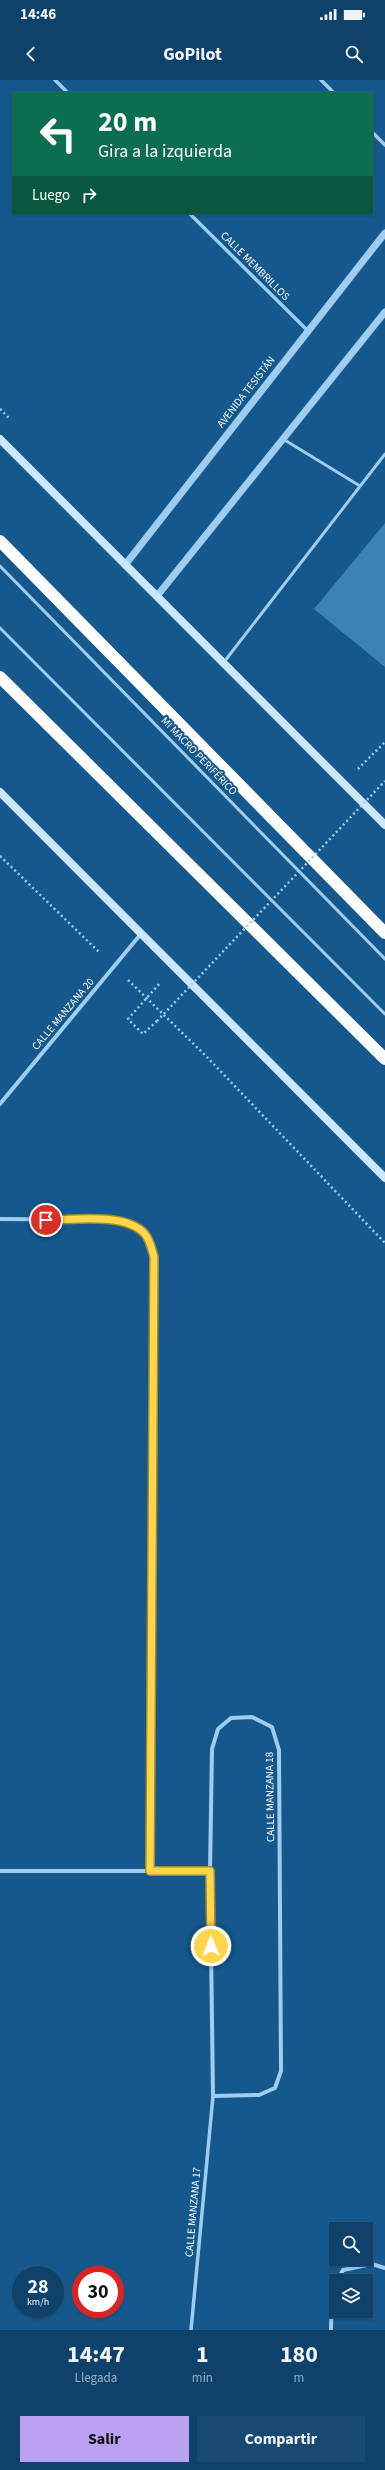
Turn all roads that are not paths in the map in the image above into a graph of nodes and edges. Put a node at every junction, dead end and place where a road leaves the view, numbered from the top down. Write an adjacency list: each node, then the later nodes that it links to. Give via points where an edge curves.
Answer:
1 (55, 80): 3 (street)
2 (321, 80): 4 (street)
3 (67, 92)
4 (333, 92)
5 (373, 133): 6 (street)
6 (385, 145)
7 (190, 214): 10 (street, CALLE MEMBRILLOS)
8 (385, 233): 10 (street, AVENIDA TESISTÁN)
9 (385, 312): 12 (street)
10 (308, 331): 16 (street, AVENIDA TESISTÁN)
11 (0, 439): 16 (main road)
12 (283, 439): 14 (lane); 18 (street)
13 (385, 454): 14 (lane)
14 (360, 486): 20 (lane)
15 (0, 540): 24 (highway)
16 (125, 565): 18 (main road)
17 (0, 566): 26 (lane, MI MACRO PERIFÉRICO)
18 (157, 596): 20 (main road)
19 (0, 628): 27 (lane)
20 (223, 663): 23 (main road)
21 (0, 677): 28 (highway)
22 (0, 792): 25 (main road)
23 (385, 825)
24 (385, 933)
25 (140, 935): 29 (street, CALLE MANZANA 20); 30 (main road)
26 (385, 959)
27 (385, 1014)
28 (385, 1059)
29 (0, 1104)
30 (385, 1178)
31 (0, 1219): 33 (street, via 122,1220 135,1225 146,1235 154,1257)
32 (0, 1871): 33 (street)
33 (150, 1871): 34 (street)
34 (210, 1871): 35 (street, CALLE MANZANA 18); 35 (street, CALLE MANZANA 18, via 212,1749 218,1729 231,1718 252,1717 272,1727 279,1750 280,2072 275,2088 259,2095)
35 (213, 2096): 39 (street, CALLE MANZANA 17)
36 (385, 2268): 37 (street, via 372,2264 343,2270)
37 (341, 2274)
38 (331, 2318): 40 (street)
39 (191, 2330)
40 (331, 2330)

